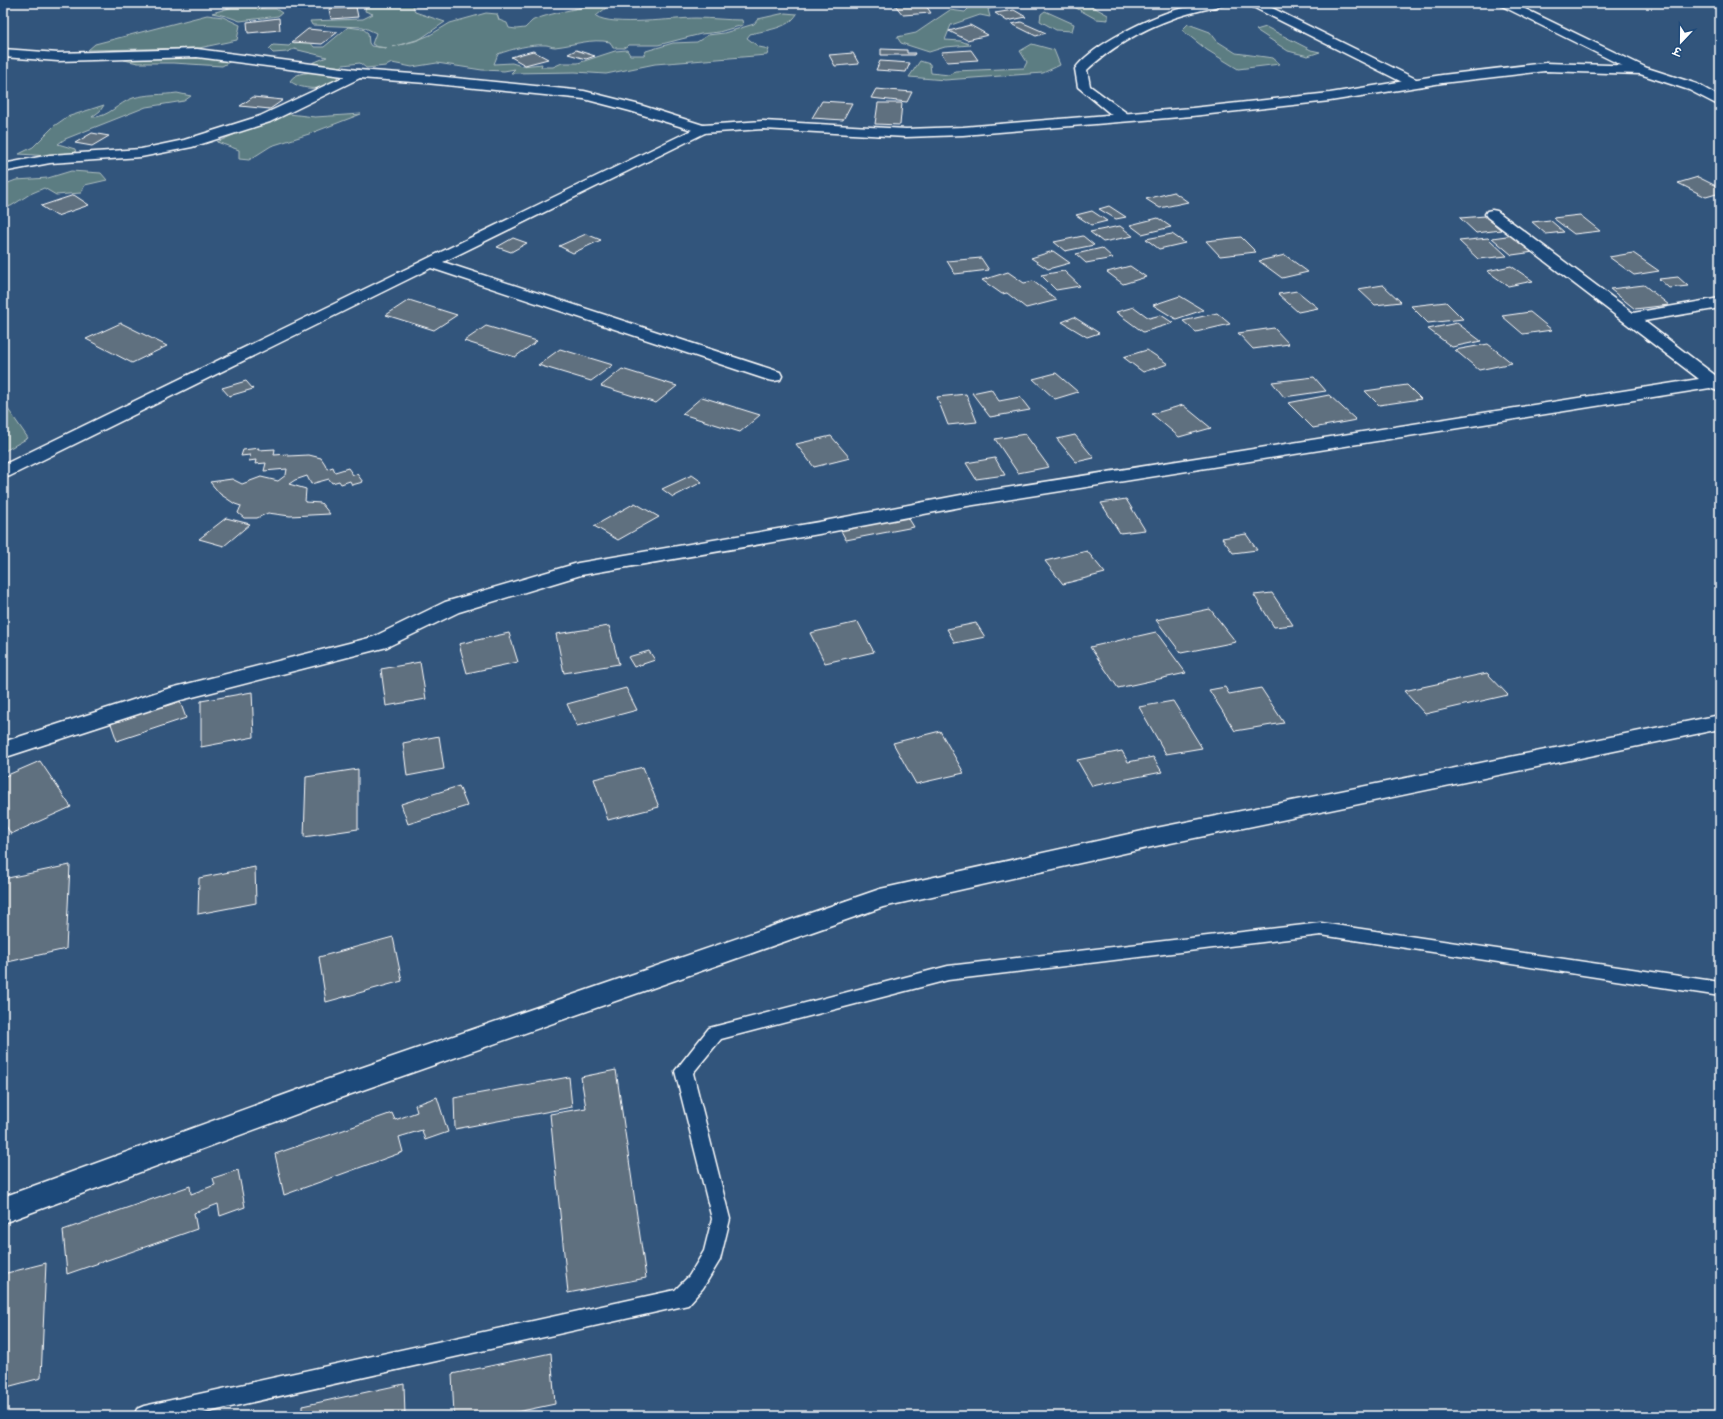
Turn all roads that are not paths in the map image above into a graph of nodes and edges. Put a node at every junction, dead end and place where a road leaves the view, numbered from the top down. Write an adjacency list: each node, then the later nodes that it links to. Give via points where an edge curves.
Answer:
1 (1219, 3): 9 (street, via 1165,17 1115,42 1081,69 1084,87)
2 (1253, 3): 7 (street)
3 (1504, 3): 5 (street)
4 (3, 53): 6 (street, via 58,57 197,53)
5 (1641, 70): 7 (street, via 1545,67); 8 (street, via 1693,88)
6 (358, 74): 10 (street, via 584,95); 11 (street, via 265,118 187,144 141,153 50,159)
7 (1414, 83): 9 (street, via 1330,96)
8 (1720, 102)
9 (1123, 117): 10 (street, via 963,131 906,133 763,125)
10 (702, 129): 13 (street)
11 (3, 168)
12 (1492, 214): 15 (street)
13 (431, 263): 16 (street); 18 (street)
14 (1720, 303): 15 (street)
15 (1629, 318): 17 (street)
16 (774, 376)
17 (1717, 385): 20 (street, via 961,501 578,569 452,607 380,642 175,694)
18 (3, 472)
19 (1720, 722): 22 (street, via 1156,837 880,898 327,1091)
20 (3, 750)
21 (1720, 989): 23 (lane, via 1321,929 948,973 715,1033 684,1071 721,1219 713,1254 696,1282 681,1298)
22 (3, 1210)
23 (144, 1416)

